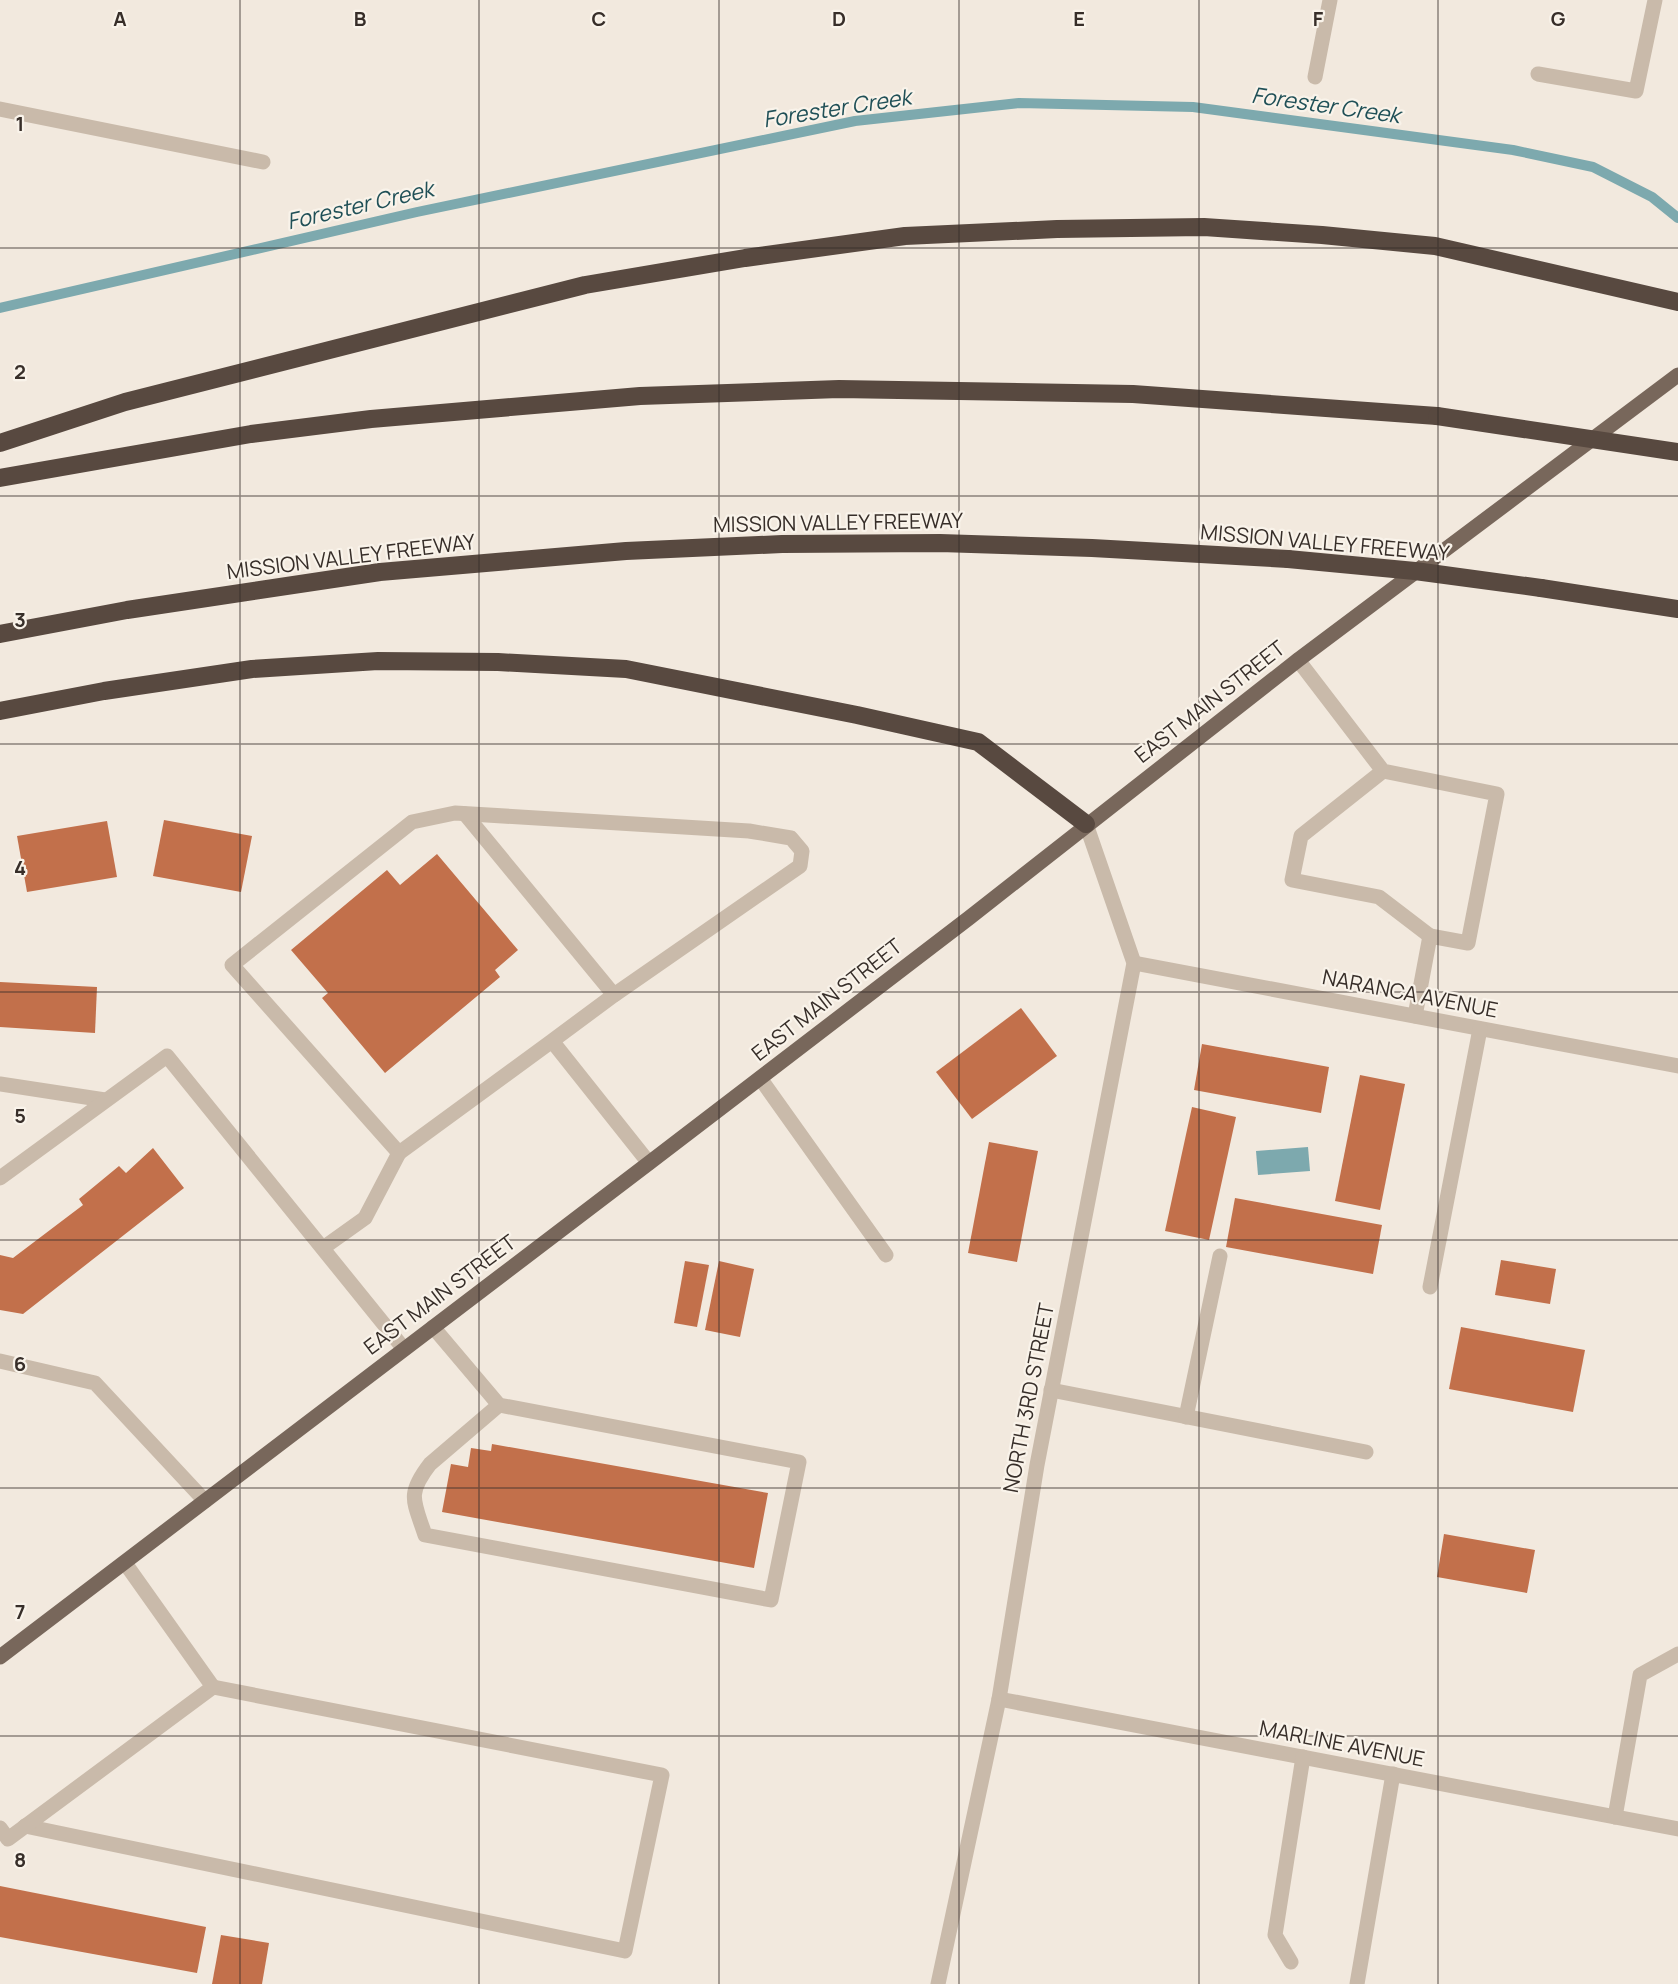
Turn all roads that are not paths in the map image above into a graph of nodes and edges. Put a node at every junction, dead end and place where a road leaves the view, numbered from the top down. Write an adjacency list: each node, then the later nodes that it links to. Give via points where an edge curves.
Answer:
1 (1330, 0): 4 (street)
2 (1655, 0): 3 (street, via 1636,91)
3 (1538, 74)
4 (1315, 77)
5 (0, 109): 6 (street)
6 (263, 162)
7 (1678, 302): 9 (highway, via 1435,246 1322,235 1204,227 905,236 585,285 125,402)
8 (1678, 375): 14 (main road, EAST MAIN STREET)
9 (0, 443)
10 (1678, 452): 11 (highway, bridge, via 1437,416 1133,394 839,389 640,396 371,418 251,434)
11 (0, 478)
12 (1678, 609): 13 (highway, MISSION VALLEY FREEWAY, bridge, via 1415,571 1288,559 940,543 782,544 626,551 380,572 128,610)
13 (0, 634)
14 (1298, 660): 16 (street); 18 (main road, EAST MAIN STREET)
15 (0, 711): 18 (highway, via 252,669 355,662 498,662 626,669 978,742)
16 (1383, 771): 19 (street, via 1301,836 1292,880 1378,897); 19 (street, via 1497,794 1468,943)
17 (465, 814): 21 (street); 21 (street, via 749,831 790,838 802,851 800,866); 29 (street, via 412,822 232,965)
18 (1086, 824): 20 (street); 26 (main road, EAST MAIN STREET)
19 (1430, 936): 22 (street)
20 (1134, 963): 22 (street, NARANCA AVENUE); 39 (street, NORTH 3RD STREET)
21 (614, 995): 24 (street)
22 (1415, 1016): 23 (street, NARANCA AVENUE)
23 (1480, 1029): 25 (street, NARANCA AVENUE); 35 (street)
24 (552, 1041): 29 (street); 30 (street)
25 (1678, 1066)
26 (760, 1078): 30 (main road, EAST MAIN STREET); 33 (street)
27 (0, 1084): 28 (street)
28 (105, 1100): 31 (street); 32 (street, via 167,1056)
29 (399, 1153): 32 (street, via 365,1218)
30 (649, 1163): 36 (main road, EAST MAIN STREET)
31 (0, 1178)
32 (323, 1248): 37 (street)
33 (886, 1255)
34 (1220, 1256): 41 (street)
35 (1430, 1287)
36 (433, 1327): 37 (main road, EAST MAIN STREET); 40 (street)
37 (404, 1349): 43 (main road, EAST MAIN STREET)
38 (0, 1361): 43 (street, via 95,1383)
39 (1051, 1390): 41 (street); 48 (street, NORTH 3RD STREET)
40 (499, 1405): 40 (street, via 420,1476 414,1488 414,1502 424,1535 771,1600 799,1462)
41 (1186, 1416): 42 (street)
42 (1366, 1452)
43 (205, 1501): 44 (main road, EAST MAIN STREET)
44 (125, 1563): 46 (main road, EAST MAIN STREET); 47 (street)
45 (1678, 1654): 51 (street, via 1640,1676)
46 (0, 1657)
47 (213, 1687): 52 (street); 52 (street, via 662,1775 625,1951)
48 (999, 1699): 49 (street, MARLINE AVENUE); 56 (street, NORTH 3RD STREET)
49 (1303, 1757): 50 (street, MARLINE AVENUE); 55 (street, via 1275,1935)
50 (1393, 1774): 51 (street, MARLINE AVENUE); 57 (street)
51 (1615, 1817): 54 (street, MARLINE AVENUE)
52 (25, 1826): 53 (street, via 8,1839)
53 (0, 1828)
54 (1678, 1829)
55 (1291, 1962)
56 (938, 1984)
57 (1357, 1984)

